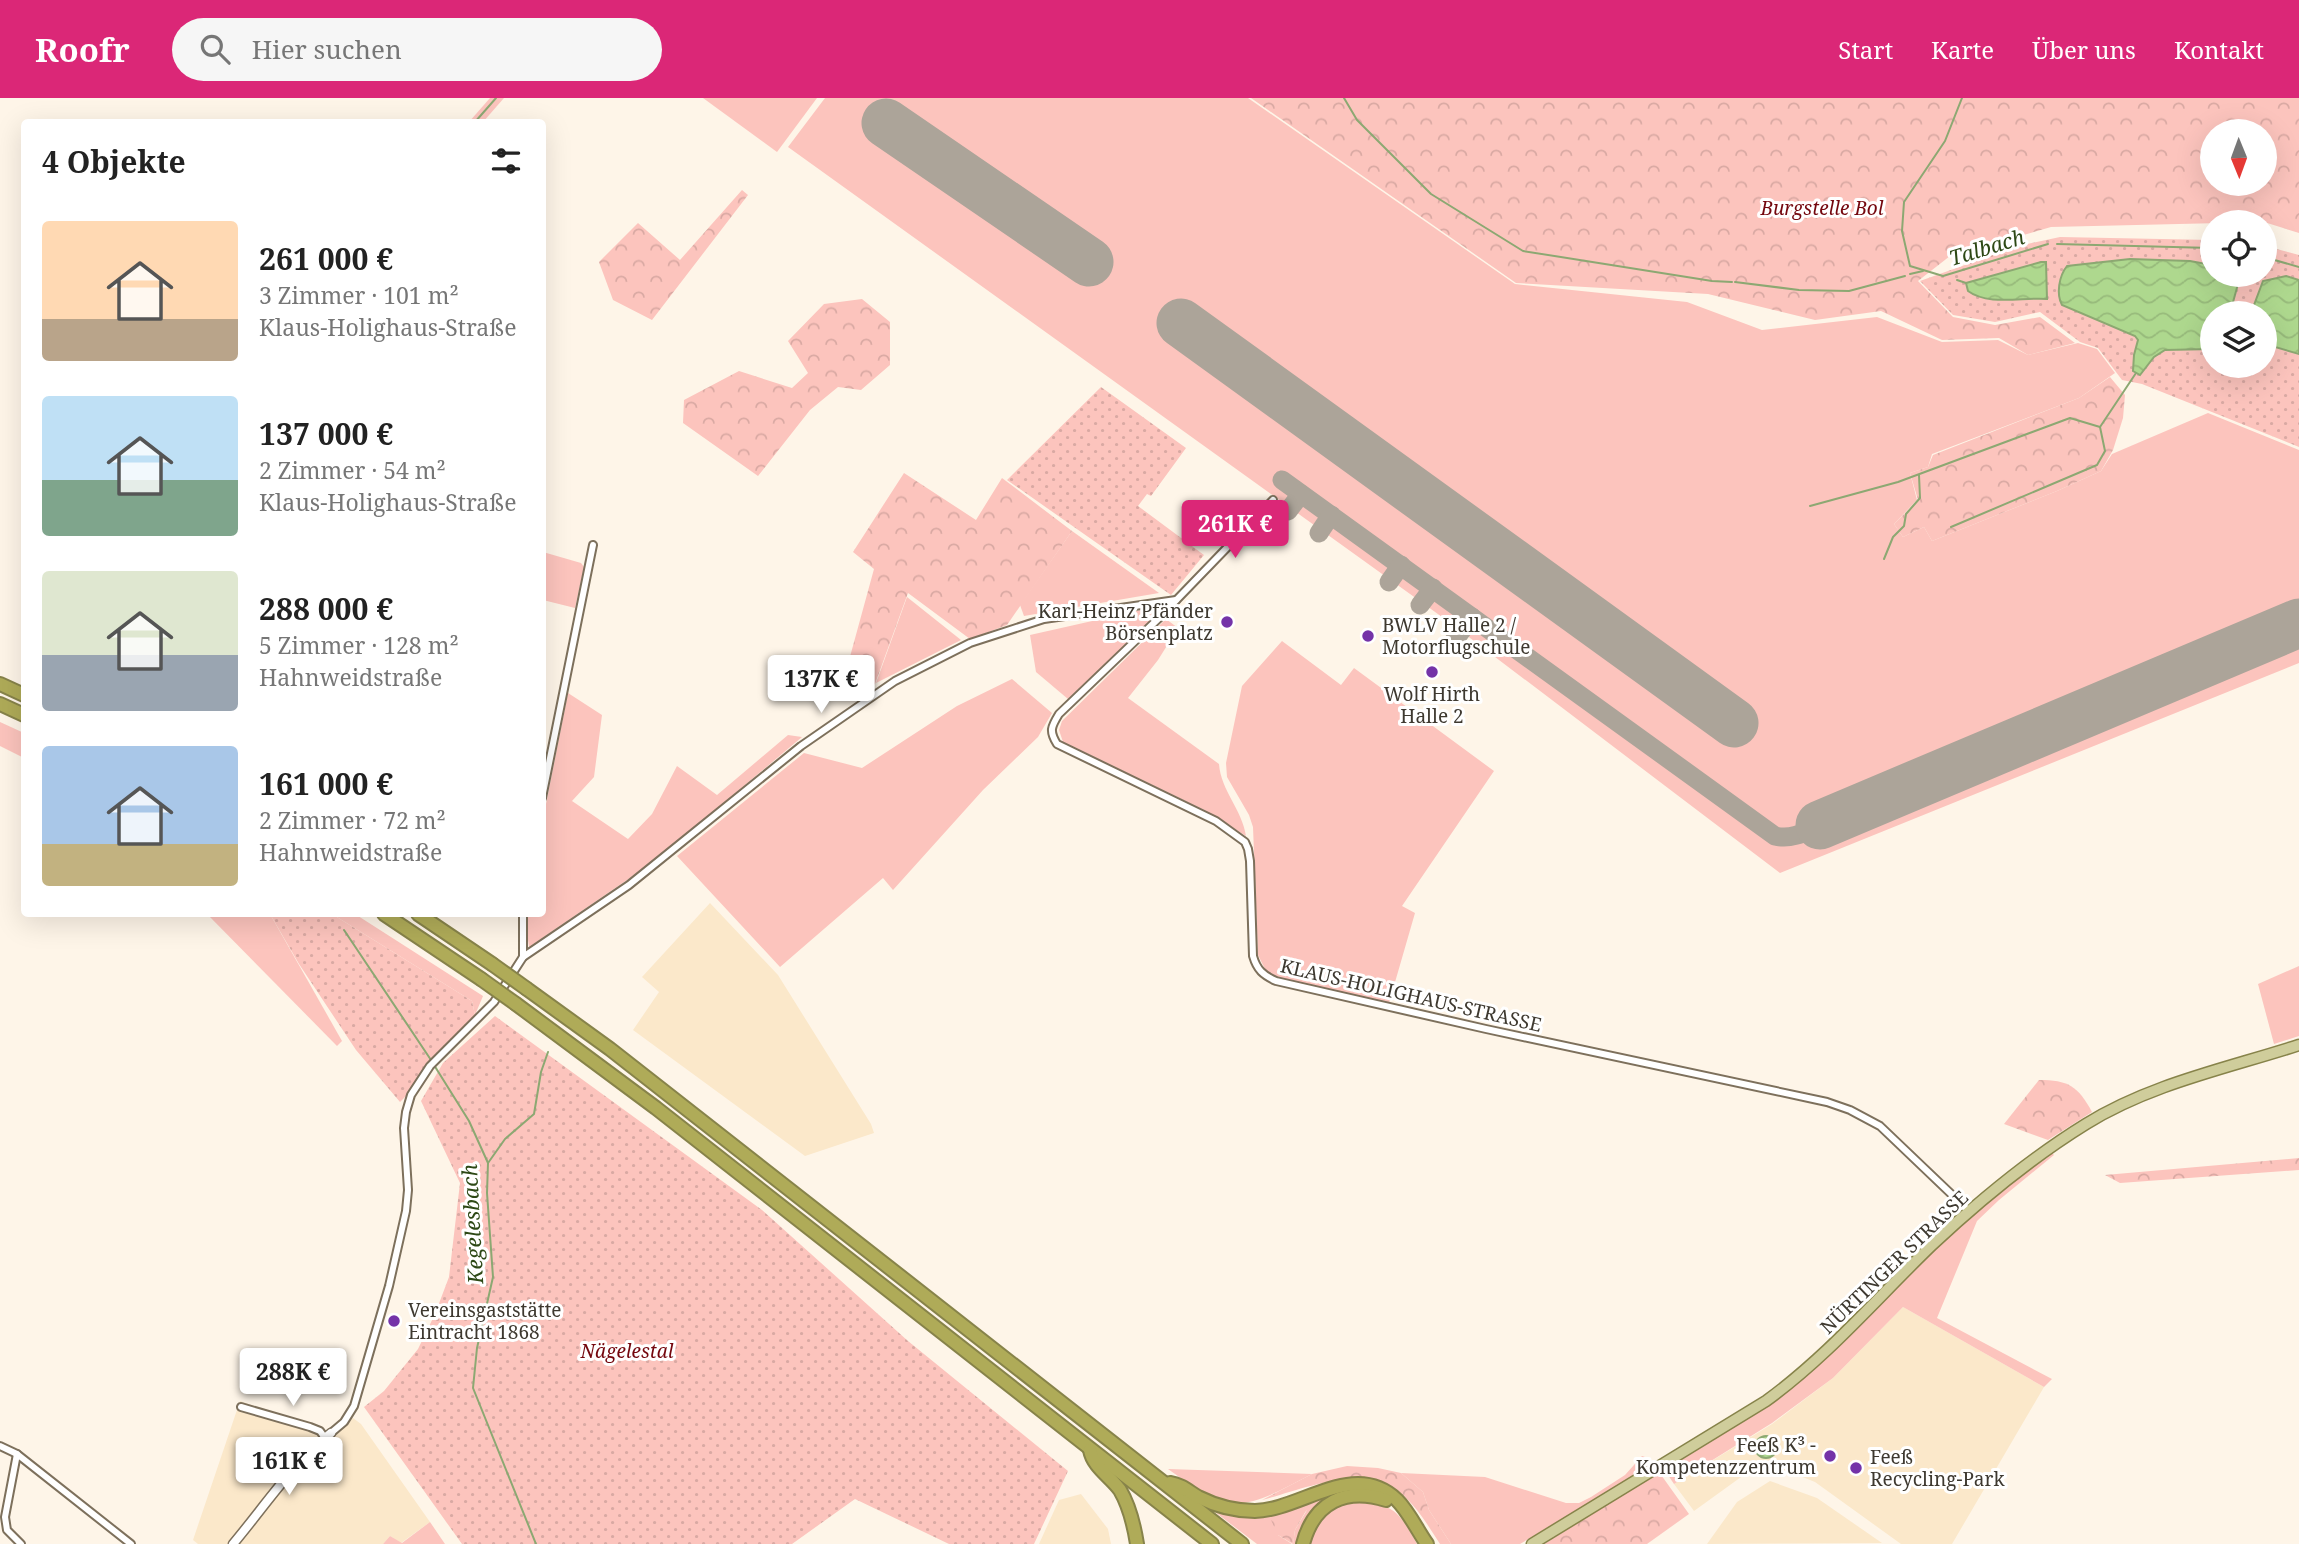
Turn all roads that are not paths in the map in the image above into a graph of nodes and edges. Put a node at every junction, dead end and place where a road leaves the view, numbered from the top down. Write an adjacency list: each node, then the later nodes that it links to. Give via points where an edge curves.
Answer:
1 (1273, 500): 3 (street, KLAUS-HOLIGHAUS-STRASSE)
2 (593, 545): 8 (street)
3 (1176, 600): 12 (street, via 1044,619 970,643 895,681 801,746 629,885); 14 (street, KLAUS-HOLIGHAUS-STRASSE, via 1059,714 1051,734 1058,744 1216,821 1245,842 1250,861 1253,956 1256,968 1265,976 1827,1102 1880,1126)
4 (0, 684): 5 (highway)
5 (21, 694)
6 (0, 704): 7 (highway)
7 (21, 714)
8 (546, 778)
9 (388, 917): 18 (highway, bridge, via 481,979 666,1115)
10 (422, 917): 20 (highway, bridge, via 610,1049)
11 (523, 917): 12 (street)
12 (523, 957): 16 (street, via 494,1002 430,1066 415,1088 404,1128 408,1190 389,1286 354,1406)
13 (2299, 1045): 14 (main road, NÜRTINGER STRASSE, via 2147,1094 2106,1112 2053,1146)
14 (1969, 1212): 30 (main road, NÜRTINGER STRASSE, via 1792,1382)
15 (241, 1407): 16 (street)
16 (328, 1436): 24 (street, via 293,1468)
17 (0, 1446): 19 (street)
18 (1089, 1448): 25 (highway, via 1091,1459 1127,1503); 26 (highway)
19 (17, 1454): 22 (street, via 5,1517 6,1530); 23 (street)
20 (1162, 1482): 21 (highway, via 1181,1485 1217,1505 1249,1511 1275,1508 1334,1487 1367,1486 1390,1495); 27 (highway)
21 (1407, 1513): 28 (highway, via 1374,1496 1352,1494 1324,1507 1313,1519); 29 (highway)
22 (21, 1544)
23 (131, 1544)
24 (233, 1544)
25 (1137, 1544)
26 (1212, 1544)
27 (1242, 1544)
28 (1303, 1544)
29 (1427, 1544)
30 (1532, 1544)

